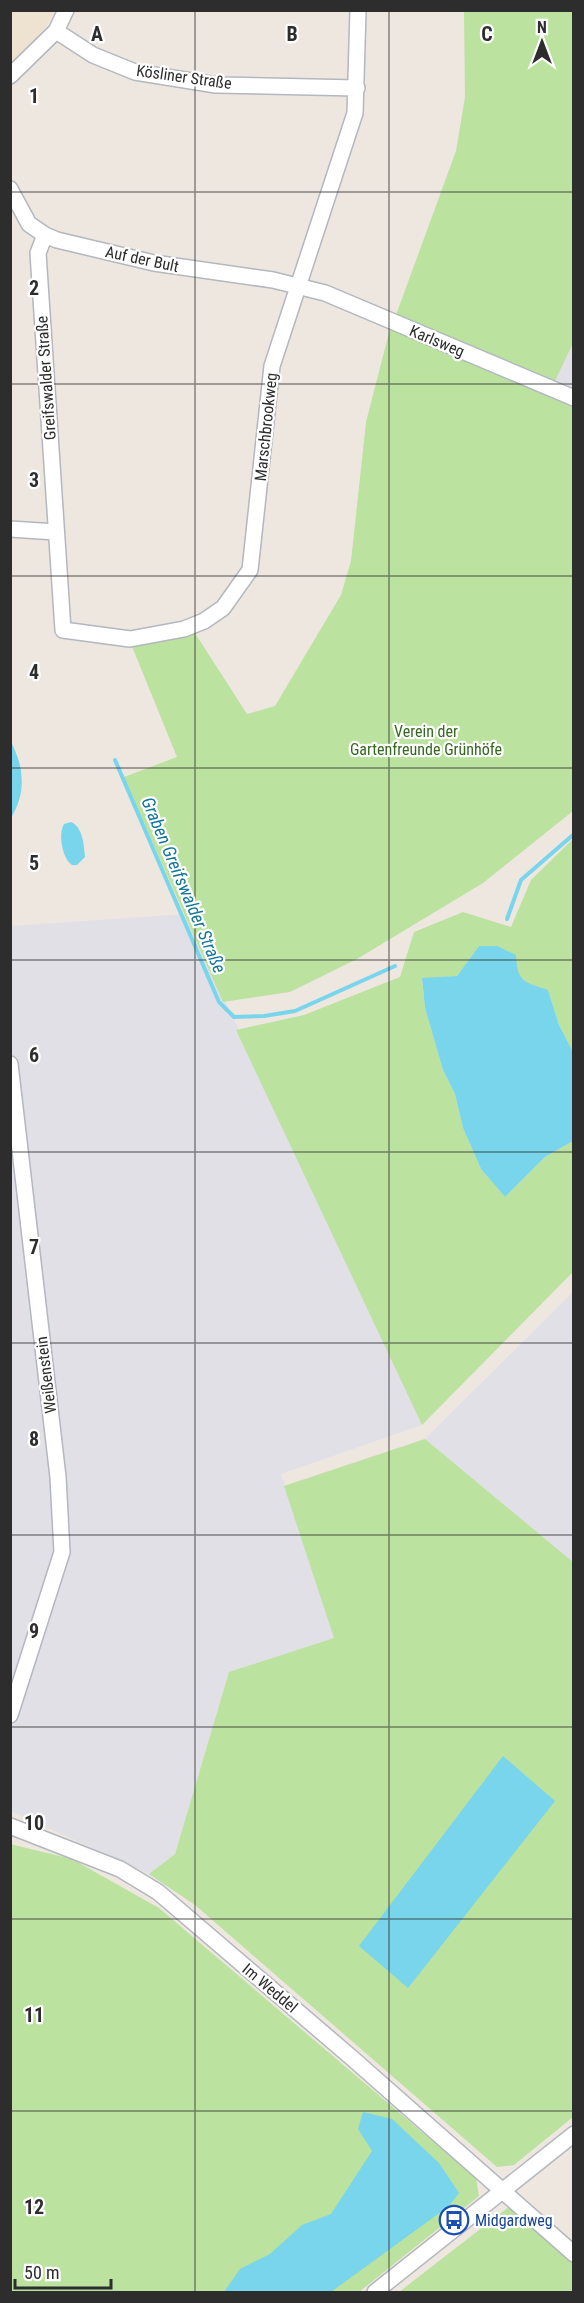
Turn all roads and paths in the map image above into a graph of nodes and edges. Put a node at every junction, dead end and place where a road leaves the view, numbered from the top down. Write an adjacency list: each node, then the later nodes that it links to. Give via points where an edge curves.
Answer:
1 (66, 10): 3 (street)
2 (358, 10): 5 (street, Marschbrookweg)
3 (56, 31): 4 (street); 5 (street, Kösliner Straße, via 93,55 135,72 216,85)
4 (10, 76)
5 (357, 88): 8 (street, Marschbrookweg, via 355,113)
6 (10, 189): 7 (street, Auf der Bult, via 24,216)
7 (45, 235): 8 (street, Auf der Bult, via 154,263); 11 (street, Greifswalder Straße, via 38,253)
8 (299, 285): 9 (street, Karlsweg); 12 (street, Marschbrookweg, via 272,366 250,570 223,608 184,629 130,639)
9 (573, 398)
10 (10, 529): 11 (street)
11 (56, 532): 12 (street, Greifswalder Straße)
12 (63, 630)
13 (10, 1064): 14 (street, Weißenstein, via 58,1477 62,1552)
14 (10, 1715)
15 (10, 1826): 17 (street, Im Weddel, via 120,1869 158,1892)
16 (573, 2134): 17 (street)
17 (503, 2190): 18 (street); 19 (street)
18 (573, 2254)
19 (375, 2292)

